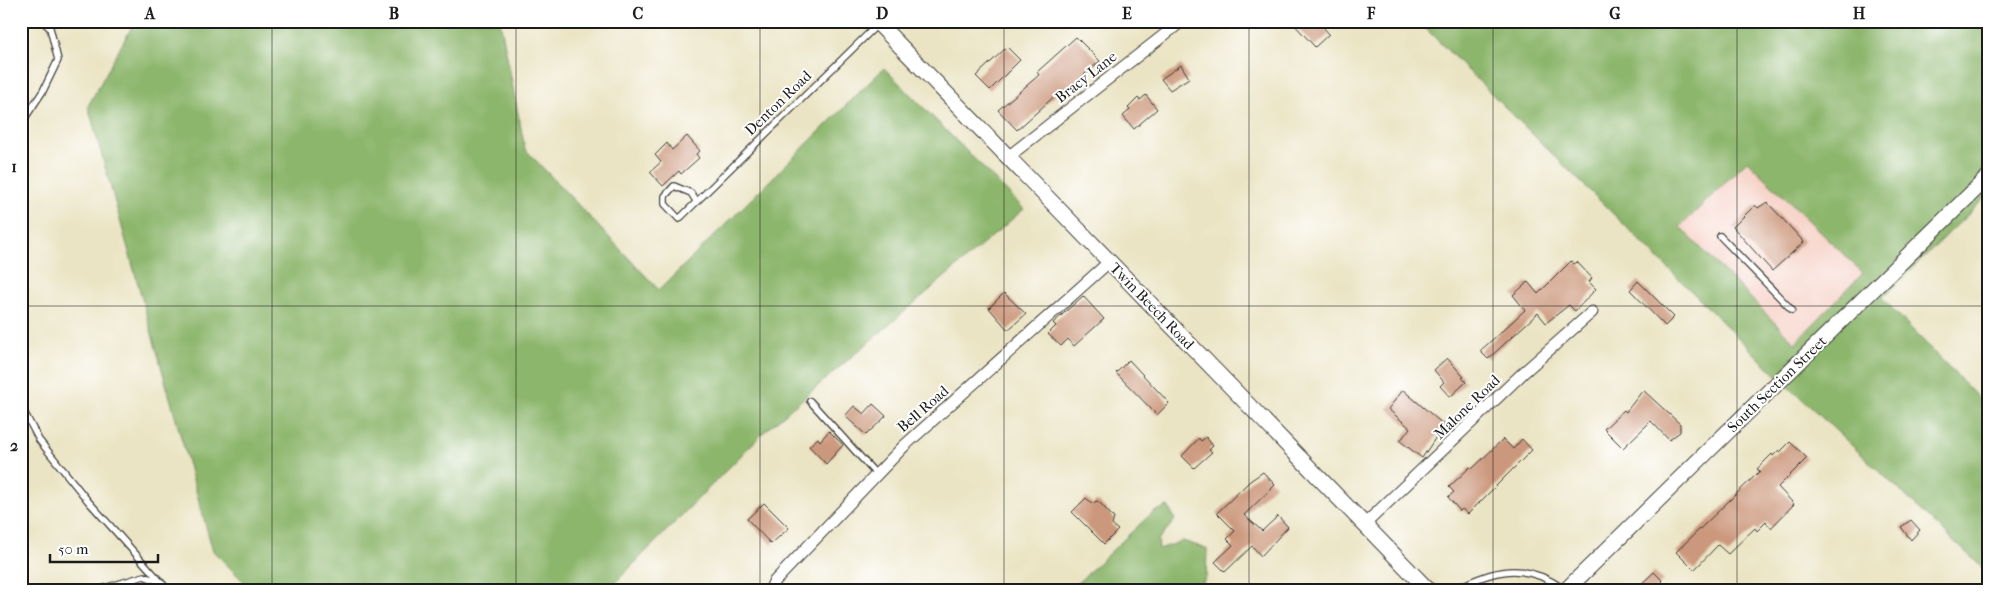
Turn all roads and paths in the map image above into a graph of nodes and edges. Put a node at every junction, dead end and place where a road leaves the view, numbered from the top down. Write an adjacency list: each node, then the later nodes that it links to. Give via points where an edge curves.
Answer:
1 (42, 21): 4 (lane, via 50,28 58,60 43,91)
2 (1182, 21): 5 (street, Bracy Lane)
3 (877, 22): 5 (street, Twin Beech Road); 7 (lane, Denton Road)
4 (21, 124)
5 (1008, 157): 9 (street, Twin Beech Road)
6 (1985, 185): 18 (street, South Section Street)
7 (696, 201): 7 (lane, Denton Road, via 691,193 674,186 665,196 665,204 678,219)
8 (1720, 236): 10 (lane)
9 (1109, 262): 14 (street, Bell Road); 15 (street, Twin Beech Road)
10 (1792, 310)
11 (1592, 312): 15 (street, Malone Road, via 1523,373)
12 (810, 401): 14 (lane)
13 (22, 407): 16 (lane, via 39,440)
14 (876, 473): 21 (street, Bell Road, via 774,582)
15 (1365, 524): 22 (street, Twin Beech Road)
16 (160, 582): 17 (lane, via 144,576); 20 (lane)
17 (115, 588): 19 (lane)
18 (1566, 590): 23 (lane, via 1551,580 1524,570 1498,572)
19 (95, 591)
20 (168, 591)
21 (770, 591)
22 (1429, 591)
23 (1452, 591)

